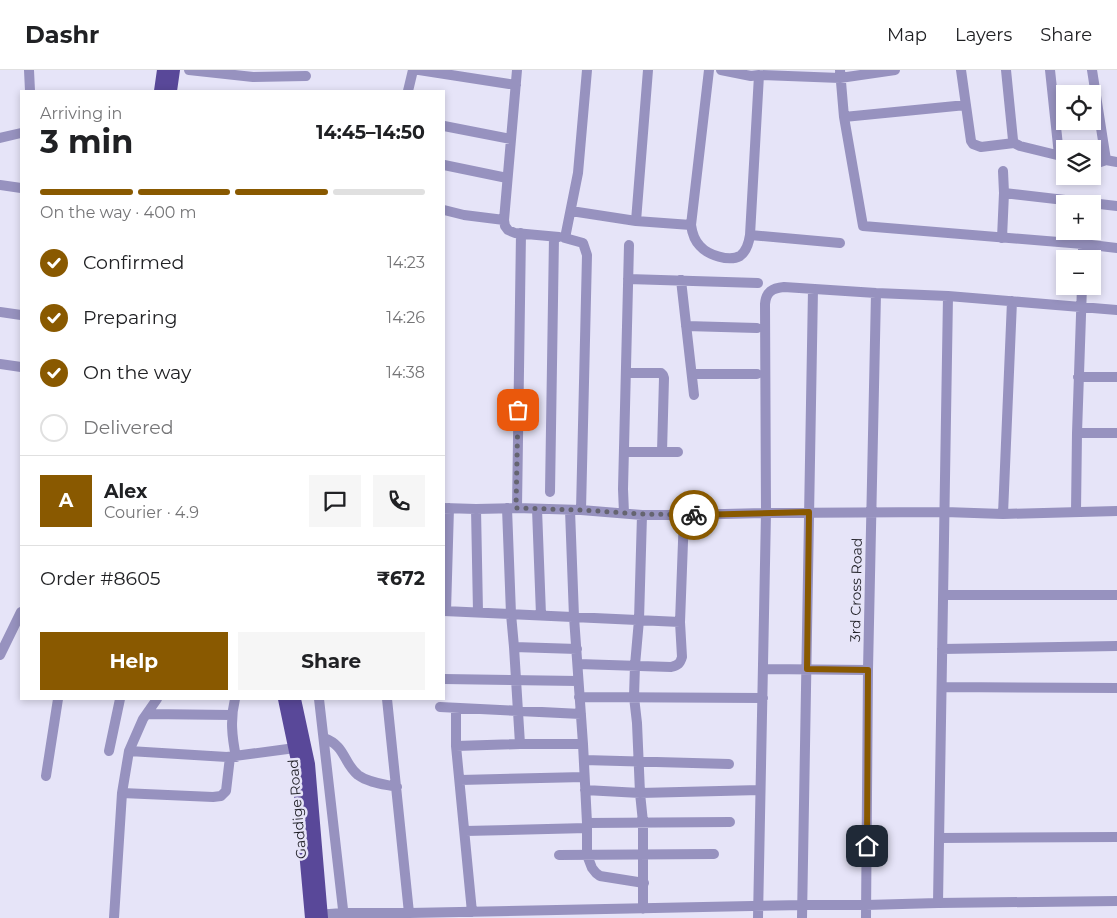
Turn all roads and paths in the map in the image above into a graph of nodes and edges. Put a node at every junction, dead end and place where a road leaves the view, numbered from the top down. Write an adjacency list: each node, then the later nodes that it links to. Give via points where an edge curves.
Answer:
1 (29, 70): 21 (street)
2 (163, 70): 22 (main road)
3 (174, 70): 23 (main road)
4 (189, 70): 19 (street, via 253,77)
5 (413, 70): 24 (street)
6 (419, 70): 20 (street)
7 (517, 70): 20 (street)
8 (587, 70): 45 (street, via 578,173)
9 (648, 70): 47 (street)
10 (709, 70): 48 (street)
11 (721, 70): 18 (street)
12 (895, 70): 17 (street)
13 (962, 70): 25 (street)
14 (1006, 70): 32 (street)
15 (1050, 70): 31 (street)
16 (1092, 70): 34 (street)
17 (840, 74): 18 (street); 26 (street)
18 (759, 75): 50 (street)
19 (306, 76)
20 (516, 85): 30 (street)
21 (30, 90)
22 (160, 90)
23 (172, 90)
24 (408, 90)
25 (966, 105): 26 (street); 32 (street, via 973,144 981,147)
26 (844, 117): 52 (street, via 863,226)
27 (445, 126): 30 (street)
28 (20, 133): 29 (street)
29 (0, 138)
30 (511, 139): 39 (street)
31 (1060, 140)
32 (1014, 143): 33 (street)
33 (1056, 155)
34 (1106, 160): 35 (street); 36 (street)
35 (1101, 162)
36 (1117, 162)
37 (445, 165): 39 (street)
38 (1003, 171): 42 (street)
39 (507, 178): 46 (street)
40 (0, 185): 41 (street)
41 (20, 188)
42 (1004, 193): 43 (street); 52 (street)
43 (1117, 206)
44 (445, 210): 46 (street)
45 (571, 211): 47 (street); 51 (street)
46 (504, 220): 49 (street, via 508,230)
47 (636, 221): 48 (street)
48 (691, 225): 50 (street, via 700,246 729,258 736,258 745,251)
49 (521, 233): 51 (street); 87 (street)
50 (750, 235): 53 (street)
51 (560, 238): 85 (street); 91 (street, via 584,243 588,255)
52 (1002, 238): 54 (street)
53 (840, 243)
54 (1083, 244): 56 (street); 57 (street)
55 (629, 246): 58 (street)
56 (1117, 248)
57 (1083, 250)
58 (628, 279): 59 (street); 74 (street)
59 (681, 280): 60 (street); 70 (street)
60 (758, 283)
61 (813, 289): 62 (street); 93 (street); 98 (street, via 777,287 766,298)
62 (876, 293): 64 (street); 94 (street, 3rd Cross Road)
63 (1082, 295): 66 (street)
64 (948, 296): 65 (street); 95 (street)
65 (1012, 301): 66 (street); 100 (street)
66 (1081, 307): 67 (street); 77 (street)
67 (1117, 310)
68 (0, 312): 69 (street)
69 (20, 315)
70 (686, 326): 71 (street); 75 (street)
71 (757, 328)
72 (0, 364): 73 (street)
73 (20, 368)
74 (626, 372): 82 (street); 83 (street, via 663,375)
75 (692, 374): 76 (street); 79 (street)
76 (757, 374)
77 (1078, 377): 78 (street); 80 (street)
78 (1117, 377)
79 (694, 396)
80 (1076, 433): 81 (street); 96 (street)
81 (1117, 433)
82 (624, 452): 83 (street); 97 (street)
83 (662, 452): 84 (street)
84 (678, 452)
85 (550, 492)
86 (446, 508): 88 (street); 104 (street)
87 (512, 508): 88 (street); 89 (street); 107 (street)
88 (476, 509): 105 (street)
89 (537, 509): 90 (street); 108 (street)
90 (570, 510): 91 (street); 109 (street)
91 (581, 510): 97 (street)
92 (1117, 511): 96 (street)
93 (809, 512): 94 (street); 98 (street); 120 (street)
94 (872, 512): 95 (street); 121 (street, 3rd Cross Road)
95 (945, 512): 100 (street); 102 (street)
96 (1076, 512): 100 (street)
97 (624, 513): 99 (street)
98 (766, 513): 101 (street); 119 (street)
99 (642, 514): 101 (street); 110 (street)
100 (1003, 514)
101 (684, 515): 111 (street)
102 (944, 595): 103 (street); 115 (street)
103 (1117, 595)
104 (445, 611): 105 (street)
105 (478, 612): 107 (street)
106 (20, 614): 116 (street)
107 (511, 614): 108 (street); 113 (street)
108 (540, 615): 109 (street)
109 (574, 616): 110 (street); 114 (street)
110 (639, 620): 111 (street); 118 (street)
111 (680, 622): 118 (street, via 682,657 679,664)
112 (1117, 646): 115 (street)
113 (514, 647): 114 (street); 123 (street)
114 (577, 649): 117 (street)
115 (942, 649): 125 (street)
116 (0, 655)
117 (578, 664): 118 (street); 124 (street)
118 (635, 665): 128 (street)
119 (762, 669): 120 (street); 129 (street)
120 (807, 669): 121 (street); 176 (street)
121 (868, 670): 177 (street, 3rd Cross Road)
122 (445, 679): 123 (street)
123 (516, 680): 124 (street); 140 (street)
124 (578, 681): 127 (street)
125 (942, 687): 126 (street); 168 (street)
126 (1117, 688)
127 (579, 697): 128 (street); 142 (street)
128 (634, 697): 129 (street); 153 (street)
129 (763, 698): 160 (street)
130 (58, 700): 155 (street)
131 (120, 700): 149 (street)
132 (156, 700): 141 (street)
133 (235, 700): 143 (street)
134 (284, 700): 148 (main road, Gaddige Road)
135 (295, 700): 182 (main road, Gaddige Road, via 309,764)
136 (319, 700): 144 (street)
137 (387, 700): 158 (street)
138 (440, 706): 139 (street)
139 (456, 708): 140 (street); 147 (street)
140 (518, 710): 142 (street); 145 (street)
141 (147, 714): 143 (street); 150 (street)
142 (581, 714): 146 (street)
143 (232, 715): 151 (street)
144 (324, 738): 158 (street, via 336,744 357,774 366,780); 183 (street)
145 (520, 744): 146 (street); 147 (street)
146 (583, 744): 152 (street)
147 (456, 746): 157 (street)
148 (294, 748): 151 (street); 182 (main road, Gaddige Road)
149 (109, 751)
150 (129, 751): 151 (street); 162 (street)
151 (233, 757): 162 (street, via 226,791 221,796)
152 (584, 760): 153 (street); 156 (street)
153 (638, 762): 154 (street); 161 (street)
154 (729, 764)
155 (46, 776)
156 (584, 777): 157 (street); 159 (street)
157 (460, 780): 166 (street)
158 (397, 787): 181 (street)
159 (585, 790): 161 (street); 165 (street)
160 (760, 790): 161 (street); 178 (street)
161 (640, 792): 163 (street)
162 (122, 794): 184 (street)
163 (643, 822): 164 (street); 165 (street); 169 (street)
164 (730, 822)
165 (587, 825): 166 (street); 172 (street)
166 (465, 831): 180 (street)
167 (1117, 837): 168 (street)
168 (939, 838): 175 (street)
169 (644, 854): 170 (street); 172 (street); 173 (street)
170 (714, 854)
171 (559, 855): 172 (street)
172 (587, 855): 173 (street, via 592,868 600,876)
173 (644, 883): 179 (street)
174 (1117, 901): 175 (street)
175 (938, 903): 177 (street)
176 (803, 905): 177 (street); 178 (street); 186 (street)
177 (866, 905): 187 (street, 3rd Cross Road)
178 (758, 907): 179 (street); 185 (street)
179 (644, 909): 180 (street)
180 (472, 912): 181 (street)
181 (409, 913): 183 (street)
182 (316, 916): 183 (street)
183 (344, 916)
184 (114, 918)
185 (758, 918)
186 (802, 918)
187 (866, 918)

